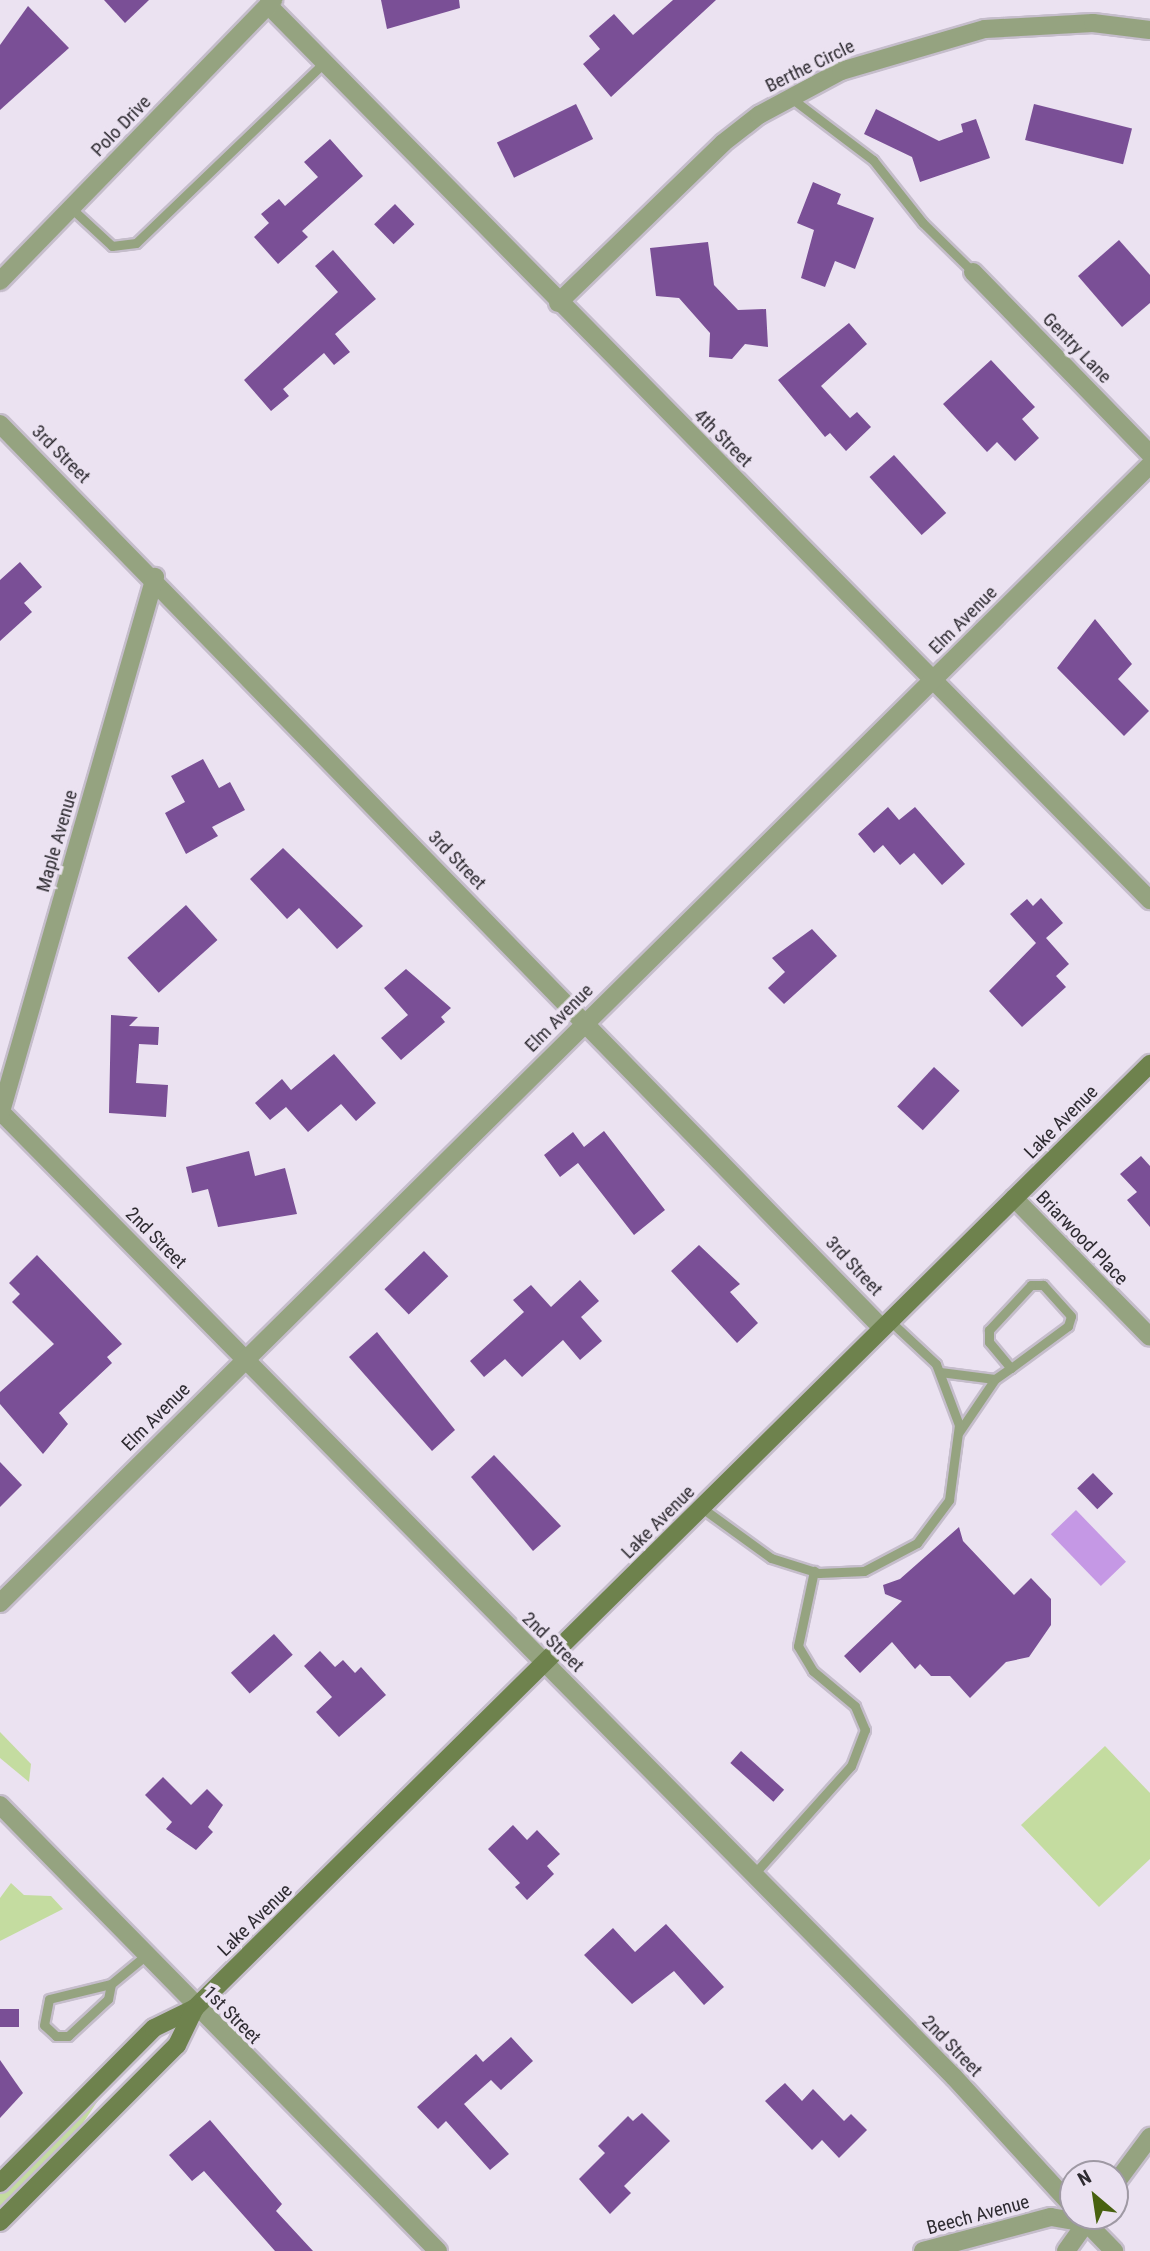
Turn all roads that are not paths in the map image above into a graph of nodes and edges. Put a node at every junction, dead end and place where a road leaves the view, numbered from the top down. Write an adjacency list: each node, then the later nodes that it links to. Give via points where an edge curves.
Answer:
1 (270, 3): 3 (street, 4th Street); 5 (street, Polo Drive)
2 (1150, 30): 4 (street, Berthe Circle, via 1093,23 985,29 885,54)
3 (324, 63): 5 (lane, via 136,243 113,246); 8 (street, 4th Street)
4 (790, 97): 6 (lane, via 873,160 923,223); 8 (street, Berthe Circle, via 723,143)
5 (71, 208): 7 (street, Polo Drive)
6 (973, 272): 10 (street, Gentry Lane)
7 (0, 281)
8 (558, 303): 13 (street, 4th Street)
9 (0, 424): 12 (street, 3rd Street)
10 (1150, 454)
11 (1150, 465): 13 (street, Elm Avenue)
12 (155, 578): 15 (street, 3rd Street); 17 (street, Maple Avenue)
13 (933, 679): 14 (street, 4th Street); 15 (street, Elm Avenue)
14 (1150, 900)
15 (584, 1022): 19 (street, 3rd Street); 21 (street, Elm Avenue)
16 (1150, 1064): 18 (main road, Lake Avenue)
17 (0, 1113): 21 (street, 2nd Street)
18 (1014, 1198): 19 (main road, Lake Avenue); 20 (street, Briarwood Place)
19 (886, 1324): 23 (lane); 26 (main road, Lake Avenue)
20 (1150, 1337)
21 (246, 1357): 28 (street, Elm Avenue); 29 (street, 2nd Street)
22 (1011, 1368): 22 (lane, via 1068,1326 1071,1316 1043,1285 1031,1285 989,1330 989,1342); 24 (lane)
23 (940, 1372): 24 (lane); 25 (lane)
24 (995, 1379): 25 (lane)
25 (959, 1432): 27 (lane, via 949,1500 918,1543 864,1571)
26 (702, 1508): 27 (lane, via 771,1558); 29 (main road, Lake Avenue)
27 (814, 1572): 31 (lane, via 798,1646 813,1671 855,1706 865,1730 851,1766)
28 (0, 1603)
29 (545, 1664): 31 (street, 2nd Street); 34 (main road, Lake Avenue)
30 (0, 1805): 32 (street, 1st Street)
31 (754, 1874): 38 (street, 2nd Street)
32 (145, 1956): 33 (lane); 34 (street, 1st Street)
33 (111, 1984): 33 (lane, via 97,1982 49,1999 44,2025 56,2036 68,2036 108,1998)
34 (195, 2008): 37 (main road, Lake Avenue, via 154,2028); 40 (main road, Lake Avenue, via 177,2045); 43 (street, 1st Street)
35 (1150, 2137): 36 (street)
36 (1129, 2165)
37 (0, 2183)
38 (1059, 2192)
39 (1059, 2217): 44 (street, Beech Avenue)
40 (0, 2222)
41 (1079, 2230): 45 (street)
42 (1096, 2230): 46 (street)
43 (438, 2251)
44 (923, 2251)
45 (1066, 2251)
46 (1114, 2251)

